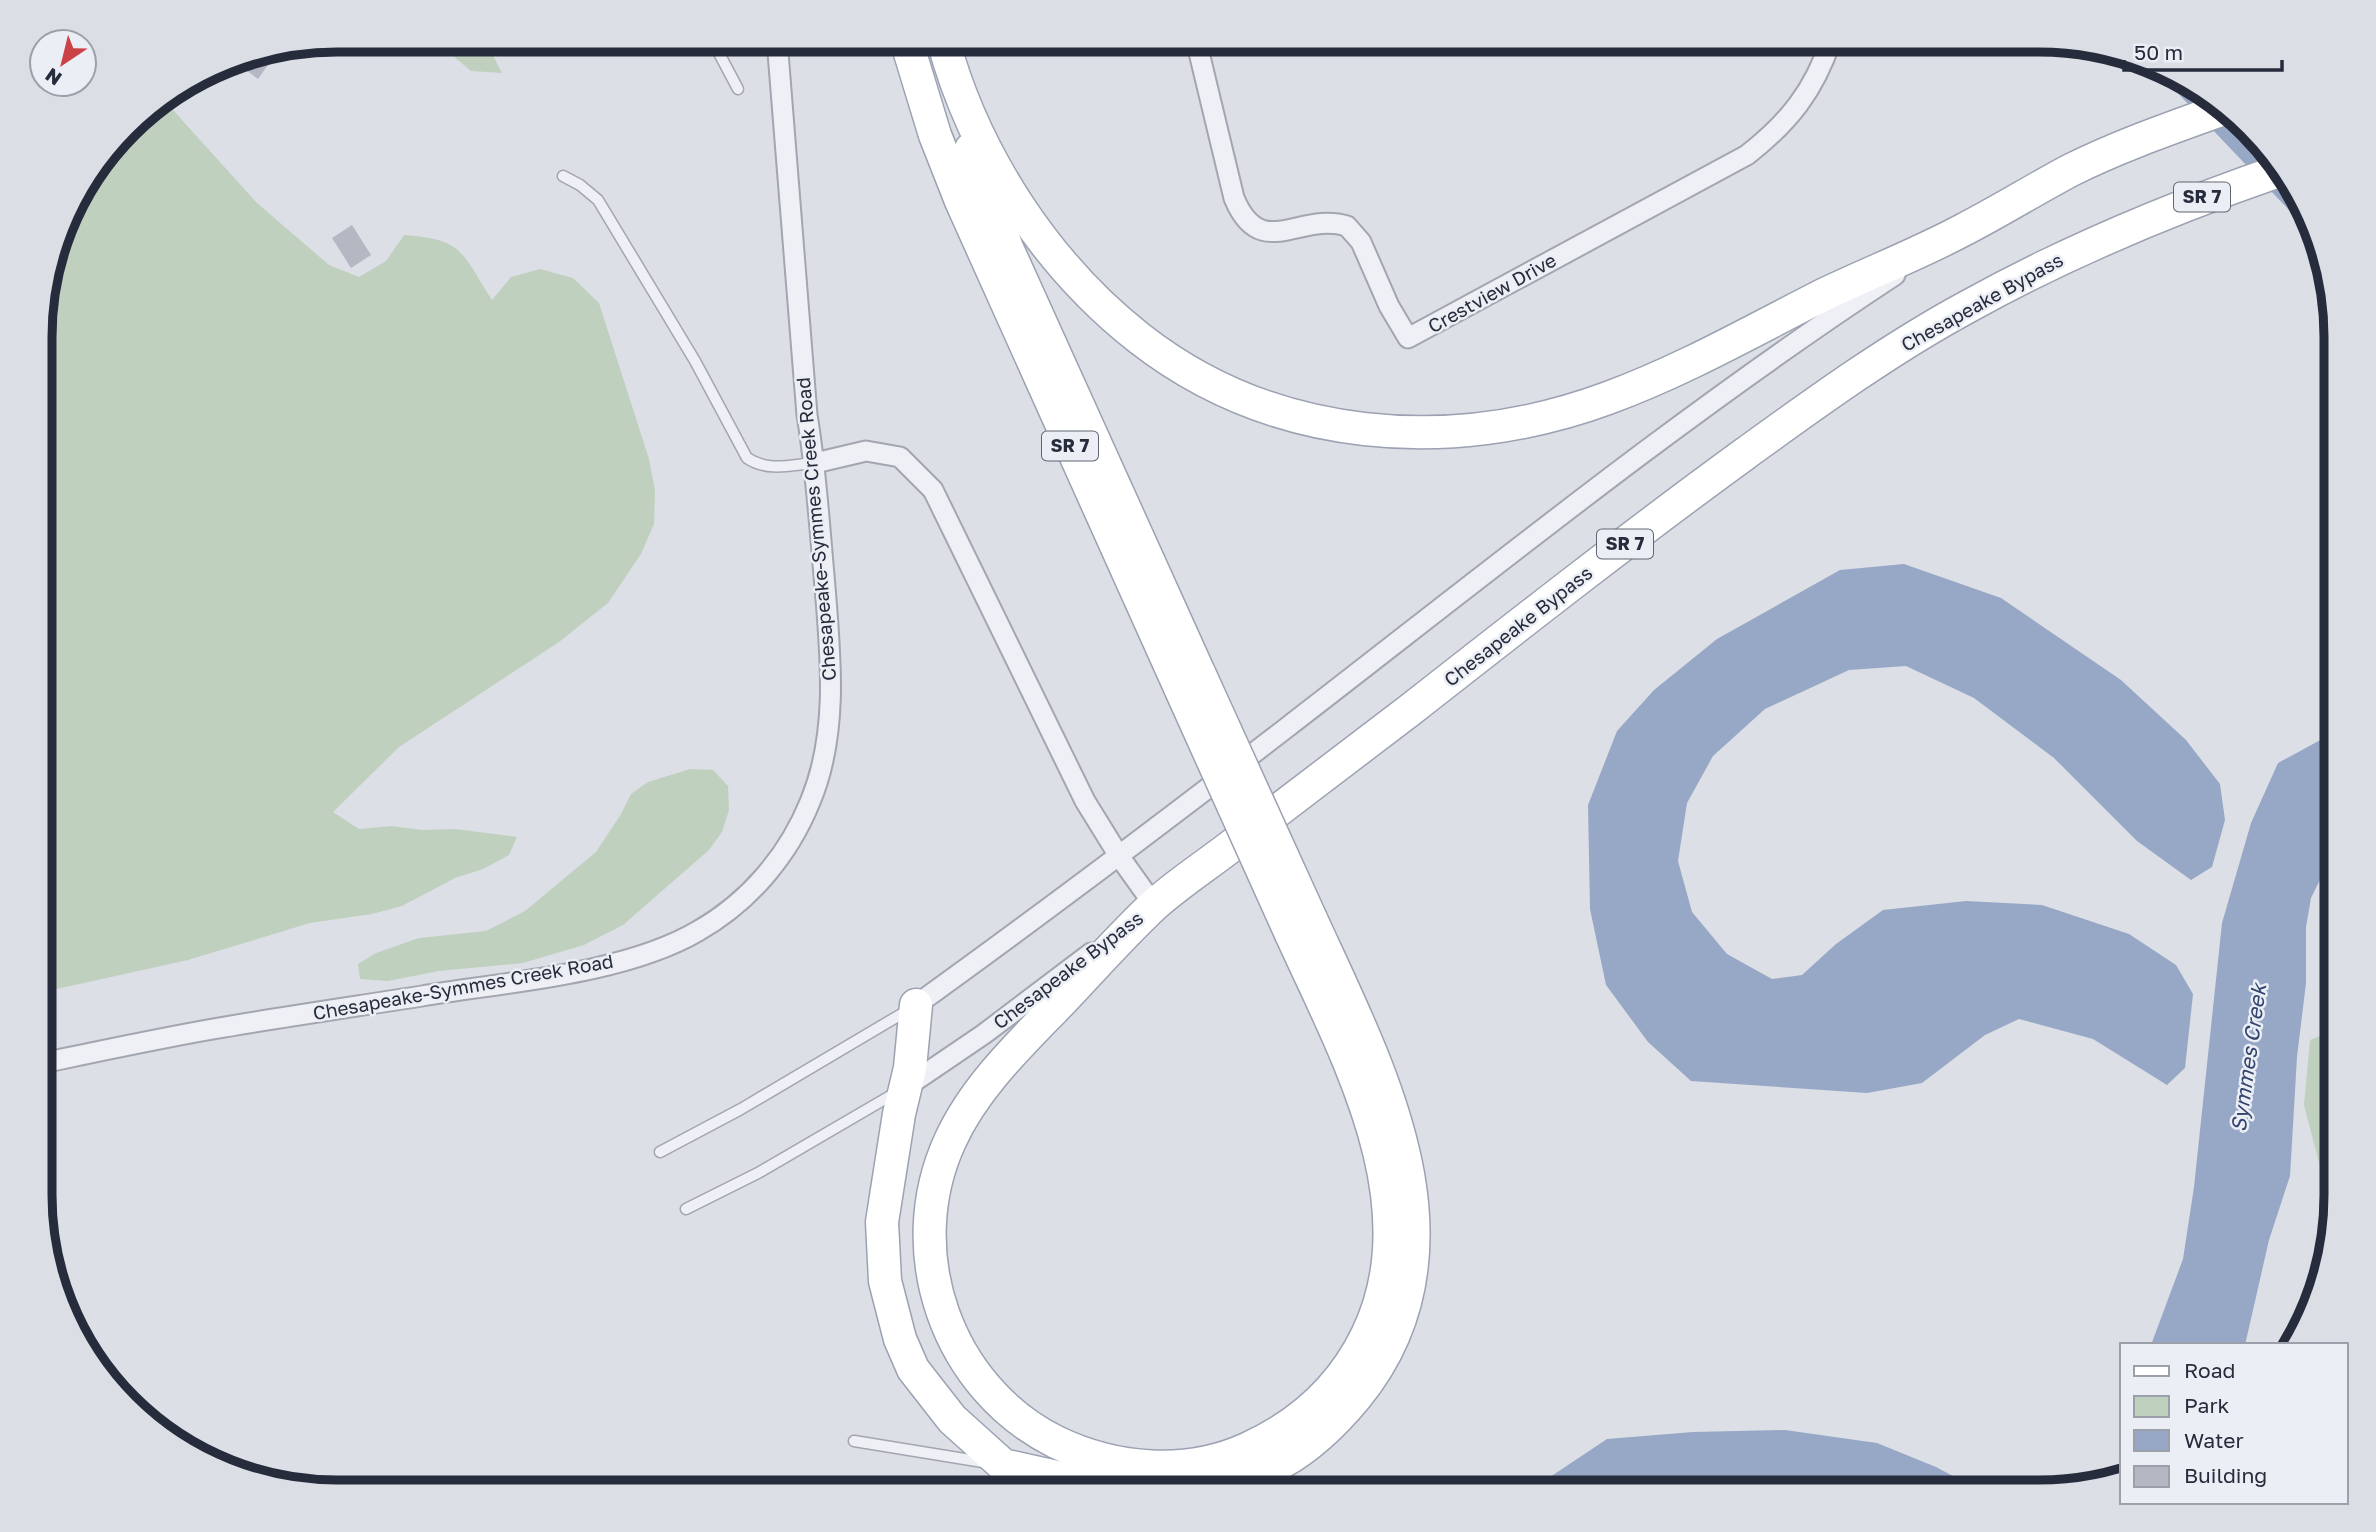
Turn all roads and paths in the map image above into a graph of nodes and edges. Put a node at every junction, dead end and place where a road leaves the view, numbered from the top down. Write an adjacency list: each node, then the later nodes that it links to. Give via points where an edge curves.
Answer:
1 (719, 53): 7 (lane)
2 (778, 53): 13 (street, Chesapeake-Symmes Creek Road, via 807,415)
3 (910, 53): 14 (main road, SR 7, via 961,201)
4 (947, 53): 8 (main road)
5 (1199, 53): 6 (street, Crestview Drive, via 1241,214 1267,233 1324,222 1347,226 1361,242 1408,338 1747,155 1800,104)
6 (1825, 53)
7 (738, 89)
8 (962, 99): 12 (main road, via 998,170 1039,234 1087,293 1117,321 1215,387 1289,415 1334,426 1452,433 1527,423 1565,412 1646,382); 14 (main road, via 976,167 1007,248)
9 (2214, 113): 12 (main road, via 2074,169)
10 (2271, 174): 16 (main road, Chesapeake Bypass / SR 7, via 2201,198 2043,267 1888,354 1536,611)
11 (563, 176): 13 (lane, via 598,200 695,360 747,458 771,467)
12 (1960, 232): 15 (street, via 1678,425)
13 (815, 463): 15 (street, via 866,452 900,457 933,490 1085,801); 19 (street, Chesapeake-Symmes Creek Road, via 831,662 822,768 811,801 776,863 726,914 664,947 597,968 211,1029)
14 (1190, 683): 17 (main road, SR 7, bridge)
15 (1118, 856): 16 (street); 18 (street)
16 (1154, 905): 17 (main road, SR 7, via 983,1088 951,1139 934,1191 931,1223 937,1299 951,1336 973,1371 997,1400 1026,1424 1058,1443 1125,1464 1158,1468 1199,1465 1268,1440 1296,1422 1340,1380 1359,1353 1383,1294 1389,1211 1378,1149); 20 (street, Chesapeake Bypass)
17 (1301, 927): 26 (main road, via 1370,1050 1388,1098 1411,1186 1413,1264 1398,1327 1364,1387 1318,1438 1288,1460)
18 (916, 1005): 20 (main road); 21 (lane)
19 (52, 1061)
20 (906, 1087): 22 (lane); 24 (main road, via 882,1222 891,1310 913,1369 931,1394)
21 (660, 1153)
22 (686, 1209)
23 (854, 1441): 24 (lane)
24 (1003, 1465): 25 (main road)
25 (1068, 1480)
26 (1241, 1480)

